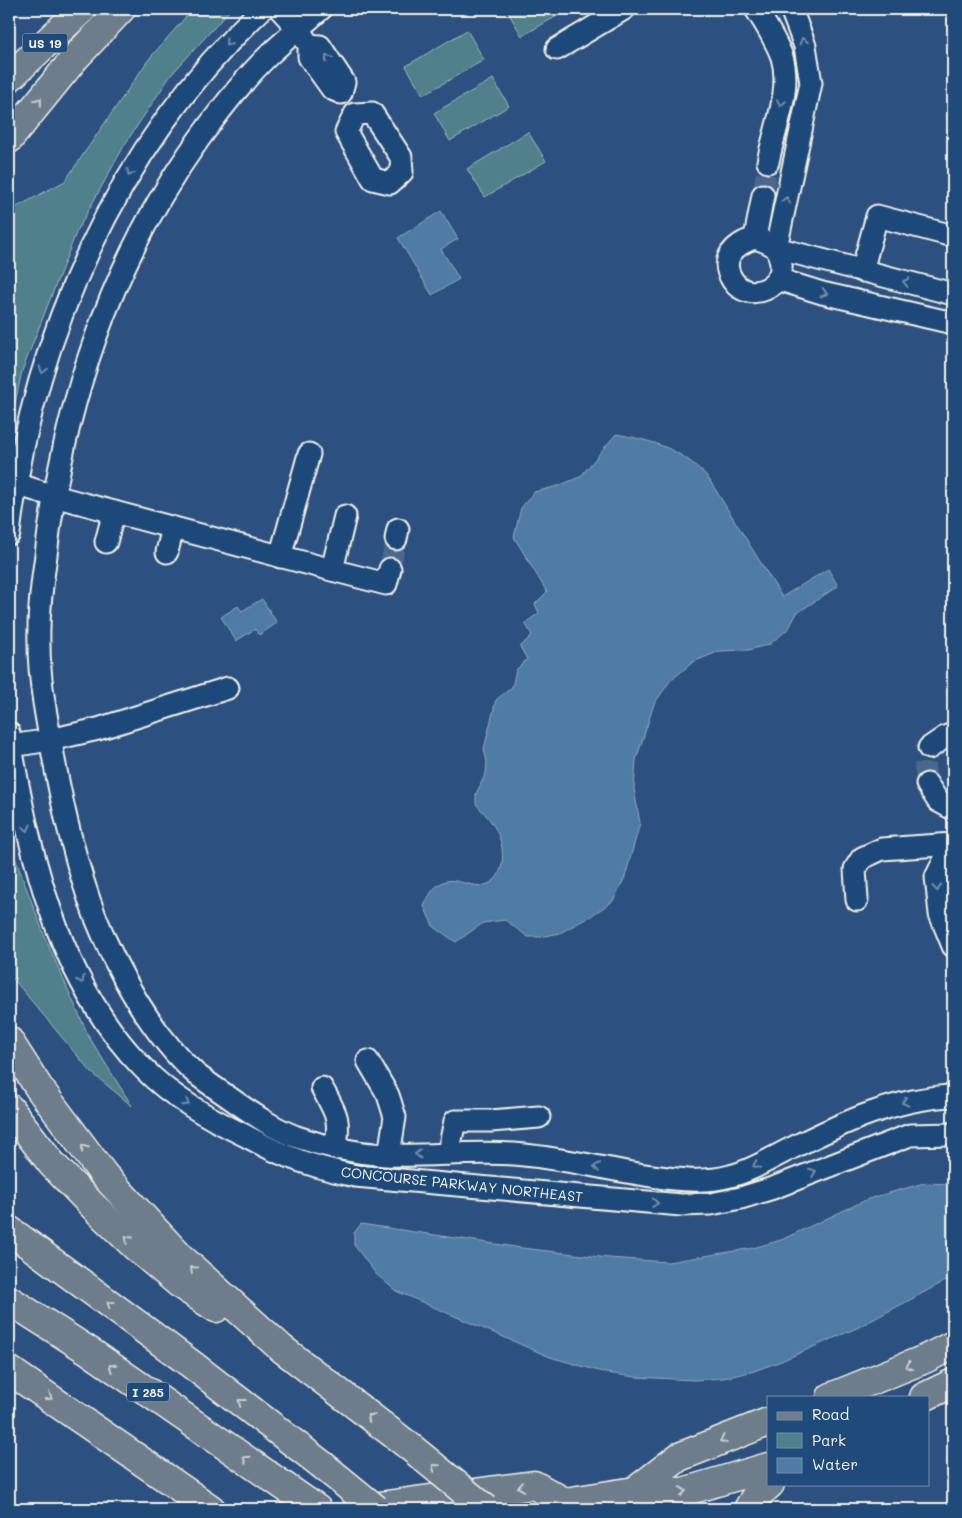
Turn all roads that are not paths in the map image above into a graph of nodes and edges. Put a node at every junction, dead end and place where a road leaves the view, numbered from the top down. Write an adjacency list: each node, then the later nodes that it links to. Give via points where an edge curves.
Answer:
1 (82, 9): 11 (main road, US 19)
2 (121, 9): 13 (main road, one-way to 2, via 74,59)
3 (262, 9): 24 (street, one-way to 24, via 239,30 168,114 139,158 85,256 45,364)
4 (280, 9): 9 (street)
5 (321, 9): 9 (street, CONCOURSE PARKWAY NORTHEAST)
6 (624, 9): 10 (street)
7 (756, 9): 14 (street, one-way to 14, via 782,58 785,81 769,157)
8 (791, 9): 14 (street, one-way to 8, via 811,83 805,46)
9 (303, 37): 12 (street, via 309,57); 25 (street, CONCOURSE PARKWAY NORTHEAST, via 268,56 232,97 172,179 141,233 121,272 85,366)
10 (558, 49)
11 (9, 78)
12 (355, 114)
13 (9, 139)
14 (794, 160): 18 (street, one-way to 14)
15 (762, 195): 17 (street)
16 (953, 236): 19 (street, via 877,216)
17 (755, 238): 18 (street); 20 (street, via 742,242 730,255 728,264 733,282 748,292 757,292 772,286)
18 (776, 248): 19 (street); 20 (street, via 781,263)
19 (862, 271): 21 (street, one-way to 19)
20 (777, 279): 22 (street, one-way to 22, via 822,293)
21 (953, 294)
22 (953, 323)
23 (309, 454): 32 (street)
24 (16, 484): 25 (street); 29 (street)
25 (54, 496): 26 (street); 38 (street, CONCOURSE PARKWAY NORTHEAST, via 41,594 39,640 41,688)
26 (114, 512): 28 (street); 30 (street)
27 (345, 516): 34 (street)
28 (173, 528): 31 (street); 32 (street)
29 (9, 534)
30 (106, 542)
31 (167, 552)
32 (280, 557): 34 (street)
33 (390, 569): 34 (street, via 386,584)
34 (332, 570)
35 (228, 688): 38 (street, via 98,729)
36 (953, 734): 39 (street)
37 (10, 739): 38 (street); 51 (street, CONCOURSE PARKWAY NORTHEAST, one-way to 51, via 27,826 48,904 67,952 113,1034 143,1068 175,1096 211,1119 286,1156 356,1176 681,1205 741,1198 910,1135)
38 (50, 740): 52 (street, CONCOURSE PARKWAY NORTHEAST, via 73,850 86,891 123,979 144,1012 170,1047 196,1074 257,1117 293,1135)
39 (929, 748)
40 (927, 784): 41 (street, via 938,801)
41 (953, 809)
42 (953, 844): 43 (street, via 882,849 862,858 855,869); 44 (street, one-way to 44, via 936,877 940,914)
43 (857, 900)
44 (953, 946)
45 (9, 1041): 58 (main road, one-way to 45, via 181,1258 104,1175 39,1088)
46 (368, 1061): 54 (street, via 388,1095 395,1117)
47 (322, 1088): 52 (street, via 337,1114)
48 (953, 1096): 53 (street, CONCOURSE PARKWAY NORTHEAST, one-way to 53, via 903,1102 830,1129 736,1175 709,1180 643,1175 527,1155)
49 (9, 1108): 58 (main road, one-way to 49, via 181,1285 137,1248 52,1164)
50 (539, 1117): 53 (street, via 455,1121)
51 (953, 1134)
52 (336, 1148): 54 (street, CONCOURSE PARKWAY NORTHEAST)
53 (448, 1154): 54 (street, CONCOURSE PARKWAY NORTHEAST, one-way to 54)
54 (389, 1155)
55 (9, 1230): 71 (main road, one-way to 55, bridge, via 192,1364)
56 (9, 1300): 69 (main road, I 285, one-way to 56, via 89,1351)
57 (953, 1345): 61 (main road, one-way to 61)
58 (281, 1348): 72 (main road, one-way to 58, bridge)
59 (9, 1370): 67 (main road, one-way to 67)
60 (953, 1383): 62 (main road)
61 (834, 1396)
62 (926, 1396)
63 (767, 1422): 66 (main road, one-way to 66, via 679,1457)
64 (767, 1467): 66 (main road, one-way to 64, via 683,1492)
65 (768, 1486): 73 (main road)
66 (625, 1498): 68 (main road)
67 (206, 1506)
68 (561, 1506): 70 (main road, one-way to 70, via 534,1485)
69 (317, 1509)
70 (357, 1509)
71 (376, 1509)
72 (486, 1509)
73 (748, 1509)

